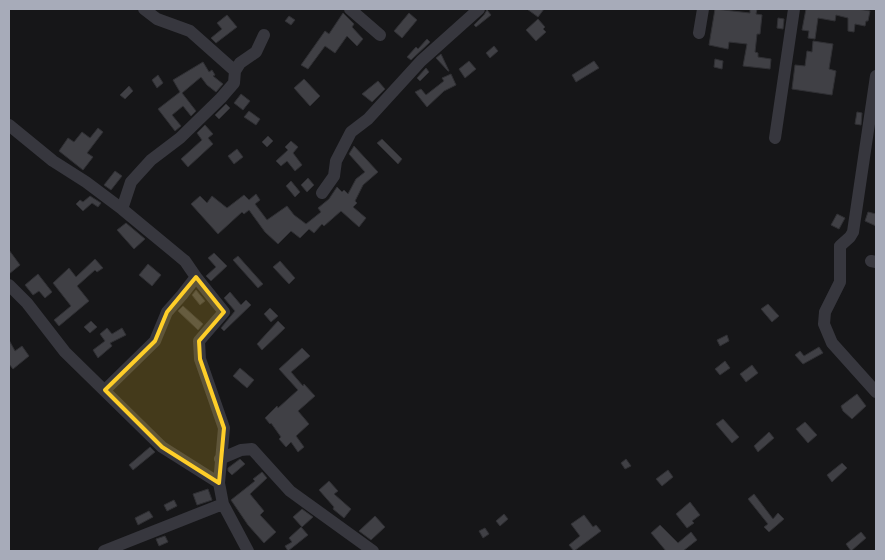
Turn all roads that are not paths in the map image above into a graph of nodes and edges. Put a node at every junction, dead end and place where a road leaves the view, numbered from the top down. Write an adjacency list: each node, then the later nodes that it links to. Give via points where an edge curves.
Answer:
1 (144, 9): 9 (street, via 157,19 190,31)
2 (350, 9): 8 (street)
3 (478, 9): 13 (street, via 352,132 336,161 334,176)
4 (703, 9): 6 (street)
5 (794, 9): 12 (street)
6 (699, 33)
7 (264, 35): 9 (street, via 256,52 240,63)
8 (380, 35)
9 (235, 71): 14 (street, via 234,83 221,98 131,182)
10 (876, 76): 18 (street, via 853,232 840,246 840,282 824,324 832,343)
11 (9, 125): 14 (street, via 53,161)
12 (775, 138)
13 (322, 193)
14 (122, 209): 15 (street, via 185,261)
15 (196, 277): 17 (street, via 167,312 155,341); 19 (street, via 224,312 199,341 200,359 224,428)
16 (9, 285): 17 (street, via 65,352)
17 (105, 390): 20 (street, via 162,447)
18 (876, 392)
19 (220, 459): 20 (street); 24 (street, via 252,449 290,492)
20 (219, 483): 21 (street)
21 (223, 504): 22 (street); 23 (street)
22 (104, 551)
23 (248, 551)
24 (372, 551)

